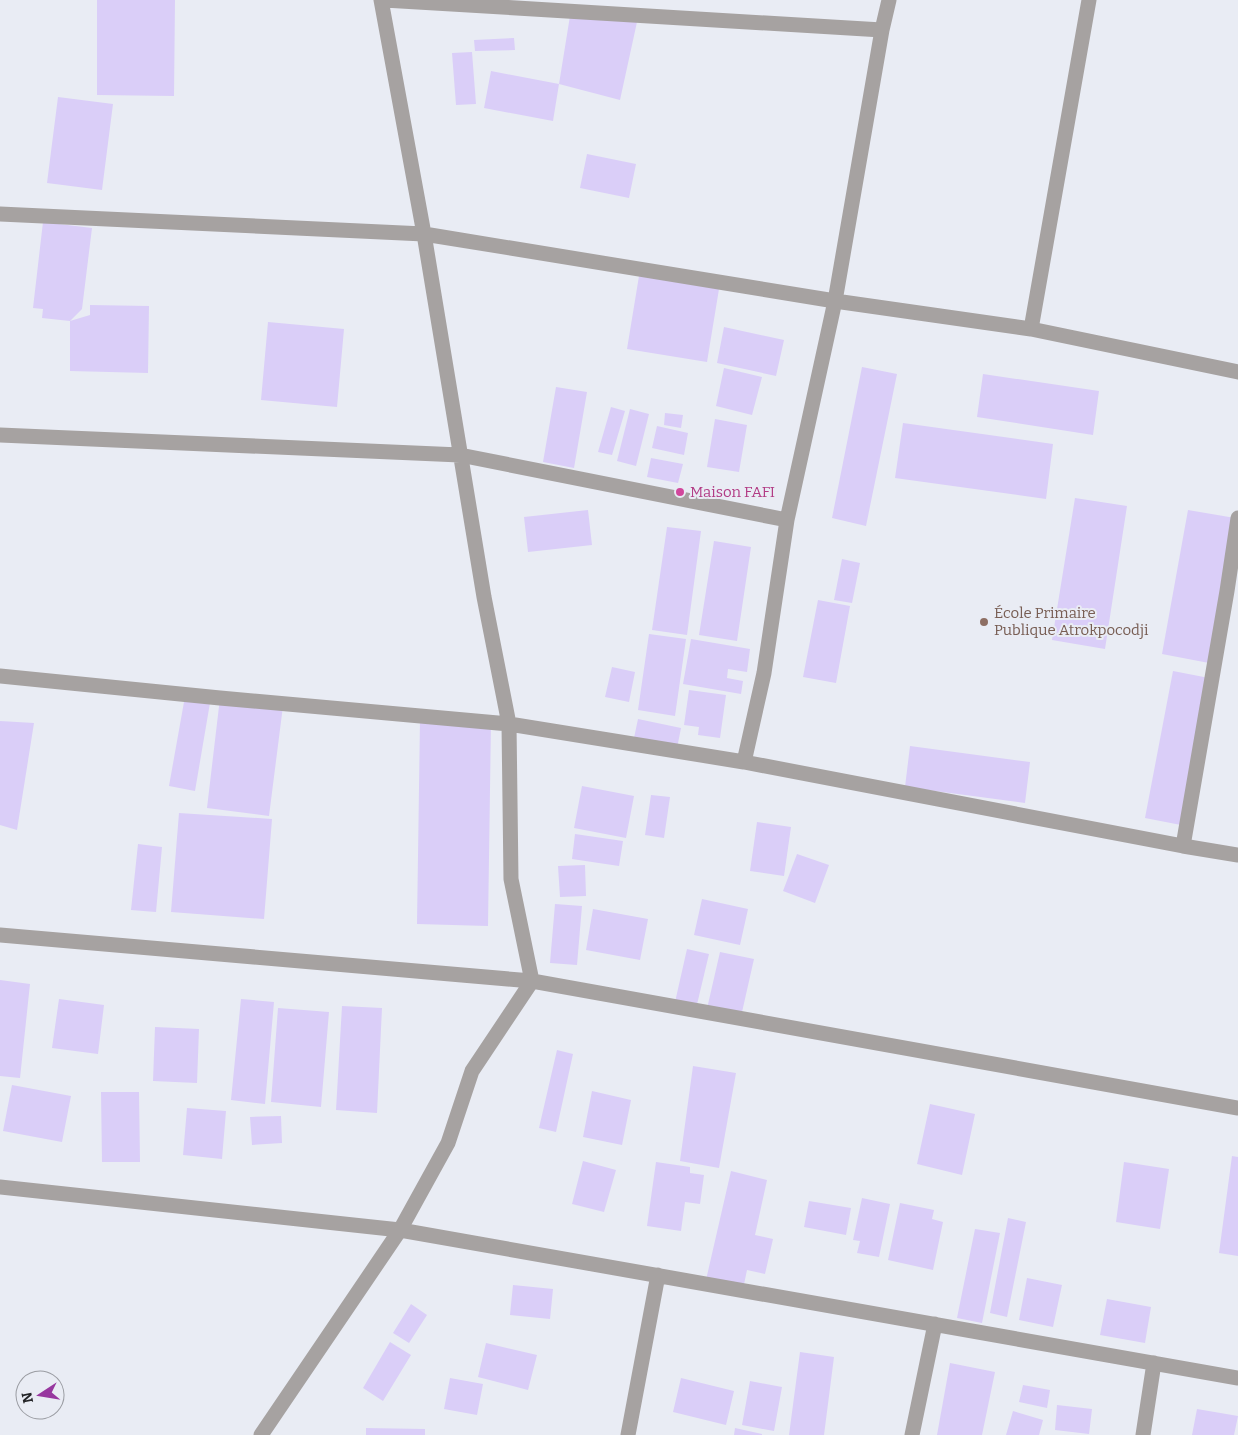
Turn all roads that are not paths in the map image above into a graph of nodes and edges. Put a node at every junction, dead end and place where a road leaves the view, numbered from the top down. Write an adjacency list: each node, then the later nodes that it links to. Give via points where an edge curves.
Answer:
1 (382, 0): 4 (street); 6 (street)
2 (888, 0): 4 (street)
3 (1089, 0): 8 (street)
4 (882, 30): 7 (street)
5 (0, 214): 6 (street)
6 (424, 234): 7 (street); 11 (street)
7 (835, 301): 8 (street); 13 (street)
8 (1031, 329): 9 (street)
9 (1238, 372)
10 (0, 436): 11 (street)
11 (460, 455): 13 (street); 16 (street)
12 (1238, 518): 14 (street)
13 (786, 520): 17 (street, via 764,673)
14 (1233, 592): 18 (street)
15 (0, 676): 16 (street)
16 (509, 724): 17 (street); 21 (street, via 511,879)
17 (744, 762): 18 (street)
18 (1182, 846): 19 (street)
19 (1238, 855)
20 (0, 935): 21 (street)
21 (532, 981): 22 (street); 24 (street, via 472,1071 448,1143)
22 (1238, 1108)
23 (0, 1187): 24 (street)
24 (400, 1230): 25 (street); 29 (street)
25 (658, 1276): 26 (street); 30 (street)
26 (935, 1324): 27 (street); 31 (street)
27 (1154, 1363): 28 (street); 32 (street)
28 (1238, 1378)
29 (261, 1435)
30 (628, 1435)
31 (912, 1435)
32 (1143, 1435)

